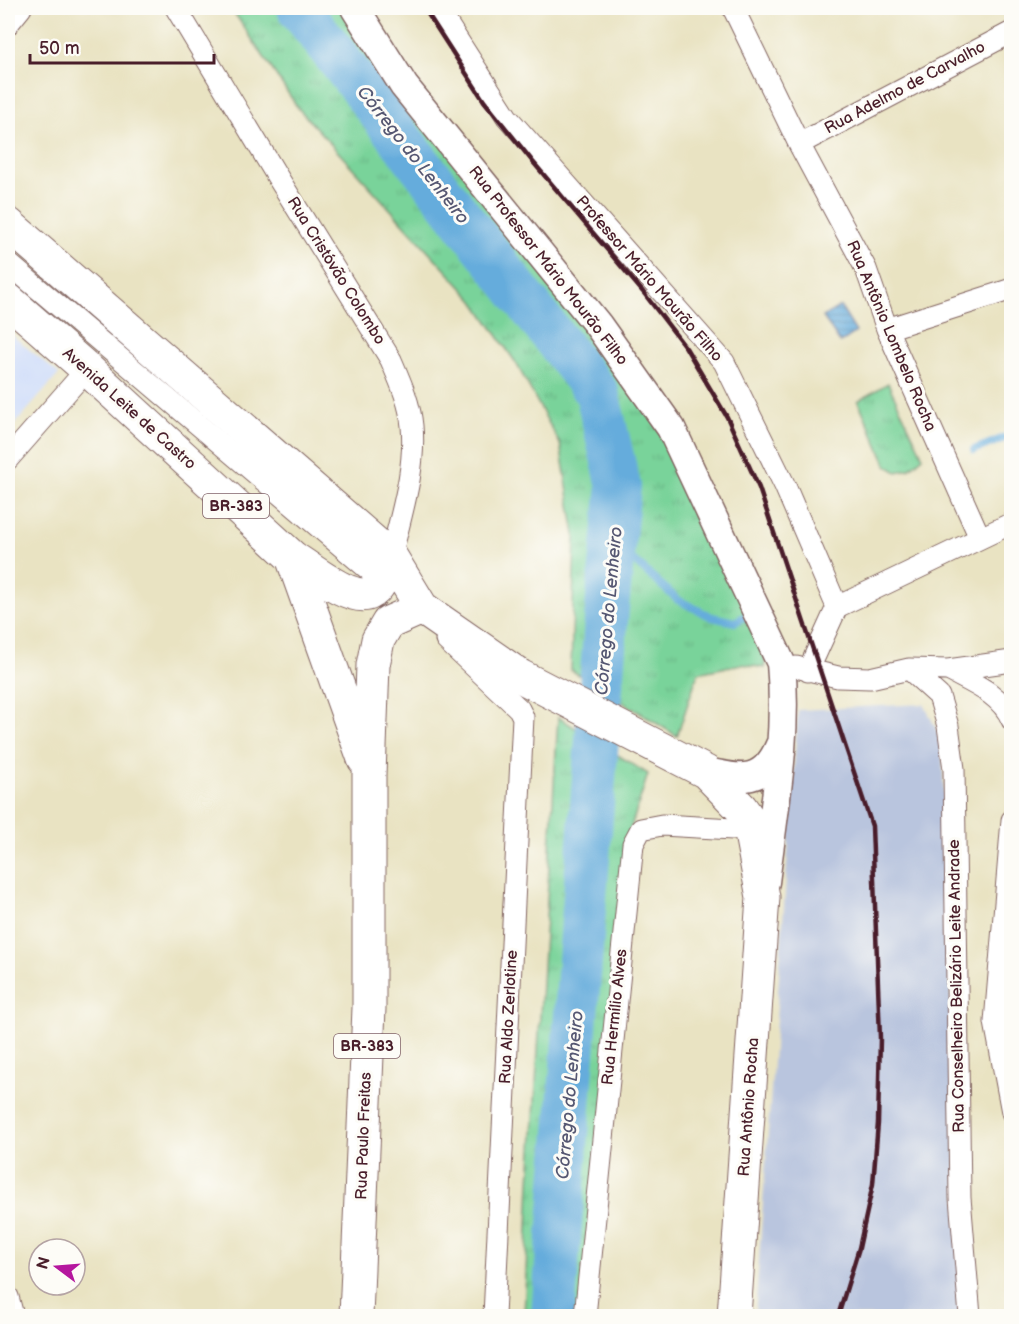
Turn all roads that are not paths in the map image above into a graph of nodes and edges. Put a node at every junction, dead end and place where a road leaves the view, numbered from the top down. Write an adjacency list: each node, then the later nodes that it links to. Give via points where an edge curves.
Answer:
1 (21, 8): 6 (street)
2 (176, 8): 19 (street, Rua Cristóvão Colombo, via 391,360 404,389 412,426 412,465)
3 (355, 8): 23 (main road, Rua Professor Mário Mourão Filho, via 404,86 598,324 670,428)
4 (437, 8): 20 (street, Professor Mário Mourão Filho, via 507,117 724,362 785,486)
5 (734, 8): 8 (street, Rua Antônio Lombelo Rocha)
6 (8, 24)
7 (1011, 32): 8 (street, Rua Adelmo de Carvalho)
8 (799, 144): 13 (street, Rua Antônio Lombelo Rocha, via 866,269)
9 (8, 224): 19 (highway)
10 (8, 263): 19 (street)
11 (1011, 290): 13 (street)
12 (8, 300): 14 (highway, Avenida Leite de Castro / BR-383)
13 (887, 329): 17 (street, Rua Antônio Lombelo Rocha)
14 (87, 369): 15 (street); 18 (highway, Avenida Leite de Castro / BR-383)
15 (8, 459)
16 (1011, 523): 17 (street)
17 (980, 538): 20 (street)
18 (292, 557): 19 (highway, via 347,592 365,595); 30 (highway, Avenida Leite de Castro / BR-383)
19 (386, 568): 21 (highway, Rua Antônio Rocha)
20 (837, 607): 26 (street)
21 (422, 608): 29 (highway, Rua Antônio Rocha, via 520,676); 30 (highway, Rua Paulo Freitas, via 388,623 378,640 373,665); 38 (street, Rua Aldo Zerlotine, via 429,624 523,717)
22 (1011, 660): 25 (street)
23 (781, 663): 26 (street); 28 (main road, Rua Professor Mário Mourão Filho)
24 (909, 669): 25 (street); 26 (street, via 870,678); 41 (street, Rua Conselheiro Belizário Leite Andrade, via 939,696 954,769 960,1198)
25 (948, 669): 27 (street, via 989,692 1004,705)
26 (808, 671)
27 (1011, 720)
28 (782, 740): 29 (main road, Rua Antônio Rocha, via 775,759 765,771 754,776 729,777); 33 (main road, Rua Antônio Rocha)
29 (694, 766): 32 (highway, Rua Antônio Rocha, via 741,808)
30 (369, 775): 37 (highway, Rua Paulo Freitas / BR-383, via 369,1008)
31 (1011, 820): 34 (street, via 995,1022)
32 (751, 830): 33 (highway, Rua Antônio Rocha); 39 (street, Rua Hermílio Alves, via 662,825 641,829 633,844)
33 (763, 897): 40 (highway, Rua Antônio Rocha)
34 (1011, 1112)
35 (8, 1297): 36 (street)
36 (13, 1317)
37 (356, 1317)
38 (494, 1317)
39 (585, 1317)
40 (734, 1317)
41 (970, 1317)

